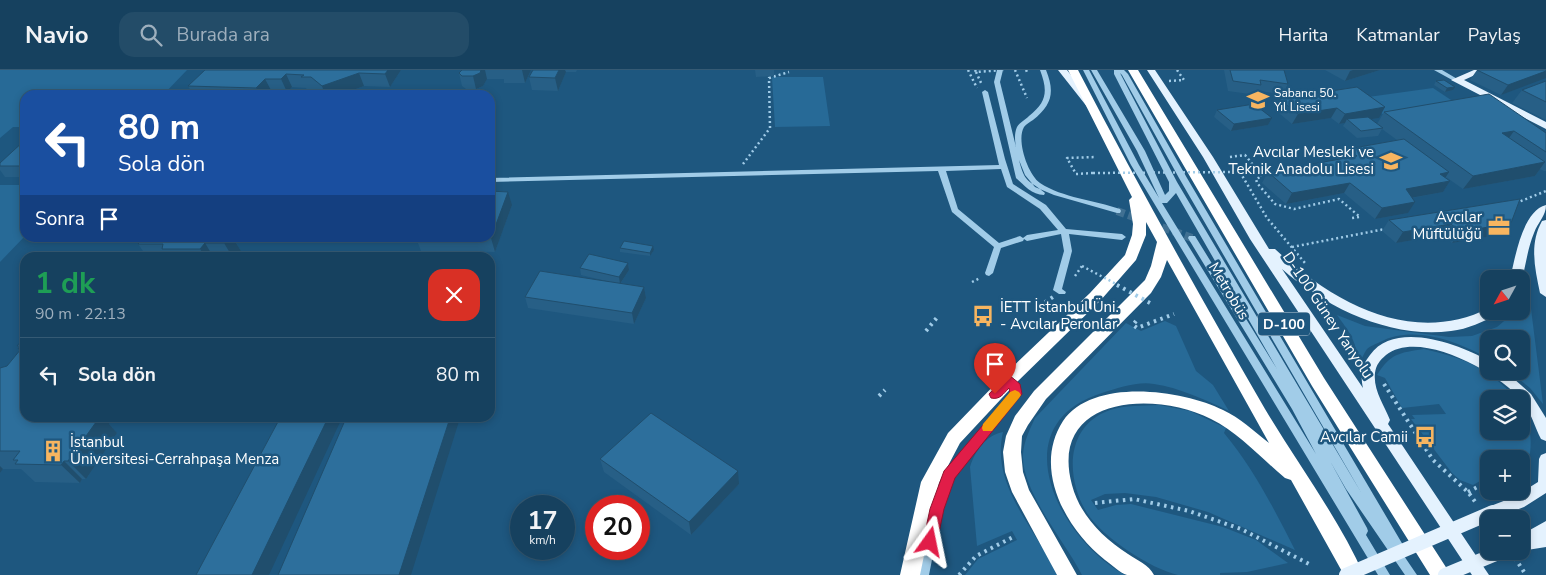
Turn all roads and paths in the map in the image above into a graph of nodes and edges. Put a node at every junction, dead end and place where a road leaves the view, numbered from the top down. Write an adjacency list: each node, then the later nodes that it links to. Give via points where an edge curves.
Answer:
1 (968, 70): 21 (path, via 979,92)
2 (975, 70): 3 (path, bridge)
3 (1002, 70): 6 (street, via 997,82 1019,176 1030,187 1047,196 1100,210 1118,211 1051,192 1035,184 1028,175 1018,136 1021,126 1045,105 1049,96)
4 (1015, 70): 22 (path)
5 (1026, 70): 18 (path)
6 (1043, 70)
7 (1062, 70): 23 (main road)
8 (1073, 70): 23 (highway)
9 (1086, 70): 88 (street, Metrobüs, via 1135,165)
10 (1094, 70): 32 (street, via 1141,150 1164,201 1174,191)
11 (1118, 70): 32 (street, Metrobüs, via 1117,74); 90 (street, Metrobüs, via 1125,74)
12 (1133, 70): 91 (highway, D-100, via 1318,382)
13 (1151, 70): 40 (main road, D-100 Güney Yanyolu, via 1208,157)
14 (1177, 70): 19 (path)
15 (1437, 70): 20 (street)
16 (1482, 70): 20 (main road)
17 (789, 72): 29 (path, via 769,78 770,128)
18 (1028, 74)
19 (1184, 80)
20 (1456, 80): 24 (main road)
21 (985, 92): 27 (street)
22 (1027, 98)
23 (1091, 106): 30 (highway)
24 (1546, 126)
25 (1096, 157): 44 (path, bridge, via 1068,158 1076,174 1240,172 1267,218)
26 (1230, 157): 36 (path, via 1245,156 1262,176 1256,179 1257,183 1275,204 1294,209 1339,199 1360,217)
27 (1004, 167): 28 (street); 39 (street, via 1010,185 1043,207)
28 (941, 168): 29 (street); 43 (street, via 955,210)
29 (737, 173): 31 (street)
30 (1129, 179): 42 (highway); 60 (highway, via 1140,224 1131,257 1095,297)
31 (495, 180)
32 (1173, 182): 45 (street, Metrobüs)
33 (1546, 191): 34 (path)
34 (1512, 204)
35 (1546, 208): 48 (main road, via 1530,228)
36 (1352, 218)
37 (1546, 224): 51 (main road, via 1540,245)
38 (1388, 228): 44 (path)
39 (1064, 230): 41 (street); 43 (street); 50 (street, via 1068,251 1057,290)
40 (1254, 236): 55 (main road, via 1306,283 1360,313 1432,329 1471,323); 64 (main road, D-100 Güney Yanyolu)
41 (1122, 237)
42 (1164, 240): 67 (highway, via 1260,415); 84 (highway, via 1161,264 1155,277 1040,395 1014,436 1014,472)
43 (998, 246): 49 (street)
44 (1292, 247): 47 (path)
45 (1214, 249): 88 (street, Metrobüs, via 1192,238 1294,406); 89 (street, Metrobüs, via 1350,486)
46 (1082, 266): 52 (path, bridge)
47 (1308, 268)
48 (1518, 270)
49 (989, 273)
50 (1062, 292)
51 (1546, 293)
52 (1152, 304)
53 (1174, 314): 56 (path, via 1137,328)
54 (940, 315): 57 (path)
55 (1480, 318)
56 (1133, 325)
57 (926, 331)
58 (1480, 362): 59 (main road, via 1444,346 1407,342 1393,344 1380,351 1372,361)
59 (1368, 377): 64 (main road); 70 (path, via 1383,382 1434,460)
60 (1009, 380): 81 (highway, via 954,438 939,464 930,482); 82 (street, via 1016,387 1016,394 949,475 937,509)
61 (1509, 380): 65 (main road, via 1531,403 1543,422)
62 (885, 390): 63 (path)
63 (879, 396)
64 (1387, 434): 93 (main road, D-100 Güney Yanyolu)
65 (1546, 434)
66 (1546, 459): 68 (main road)
67 (1302, 482): 85 (highway, via 1229,422 1202,408 1169,398 1142,395 1090,407 1065,431 1059,450 1063,488 1089,534 1116,558); 87 (highway)
68 (1546, 485): 86 (main road, bridge, via 1519,502)
69 (1480, 486): 70 (path)
70 (1468, 492): 72 (path)
71 (1095, 503): 80 (path, via 1134,499 1189,511 1241,529)
72 (1478, 506)
73 (1546, 528): 75 (main road)
74 (1013, 537): 83 (path, via 976,556)
75 (1530, 538)
76 (1546, 540): 77 (main road)
77 (1530, 543)
78 (1481, 560): 92 (main road, bridge)
79 (1516, 560): 94 (path)
80 (1311, 565)
81 (910, 575)
82 (923, 575)
83 (959, 575)
84 (1067, 575)
85 (1144, 575)
86 (1346, 575)
87 (1354, 575)
88 (1386, 575)
89 (1411, 575)
90 (1415, 575)
91 (1441, 575)
92 (1445, 575)
93 (1481, 575)
94 (1526, 575)

